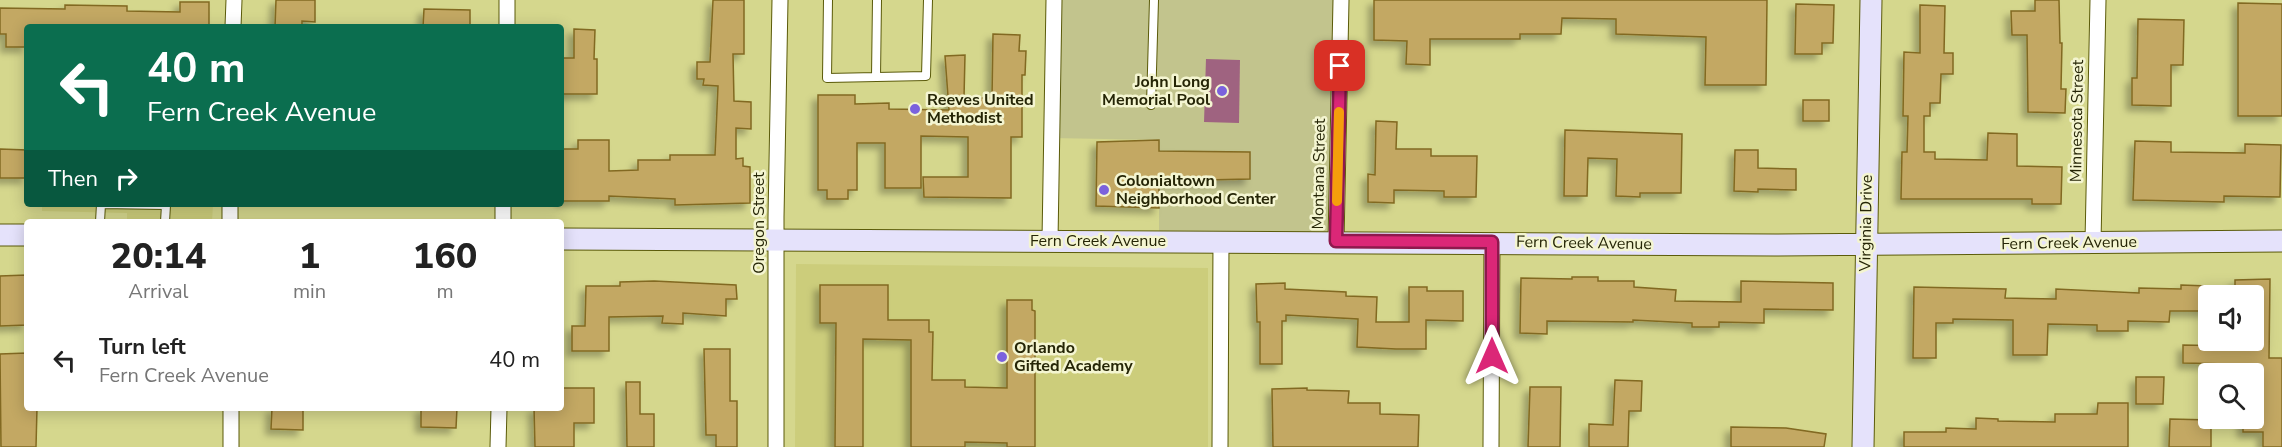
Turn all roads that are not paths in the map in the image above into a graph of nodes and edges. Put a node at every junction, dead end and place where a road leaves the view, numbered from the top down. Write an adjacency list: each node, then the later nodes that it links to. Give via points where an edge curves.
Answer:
1 (234, 0): 12 (street)
2 (507, 0): 13 (street)
3 (780, 0): 20 (street, Oregon Street)
4 (828, 0): 14 (lane, via 827,78)
5 (877, 0): 14 (lane)
6 (928, 0): 14 (lane, via 926,76)
7 (1054, 0): 19 (street)
8 (1154, 0): 15 (lane)
9 (1341, 0): 22 (street, Montana Street)
10 (1870, 0): 26 (street, Virginia Drive)
11 (2098, 0): 25 (street, Minnesota Street)
12 (233, 24)
13 (507, 24)
14 (876, 77)
15 (1151, 105)
16 (0, 235): 17 (street)
17 (24, 235)
18 (564, 240): 20 (street, Fern Creek Avenue)
19 (1050, 240): 20 (street, Fern Creek Avenue); 21 (street, Fern Creek Avenue)
20 (776, 241): 31 (street, Oregon Street)
21 (1221, 241): 22 (street, Fern Creek Avenue); 32 (street)
22 (1336, 241): 24 (street, Fern Creek Avenue)
23 (2282, 241): 25 (street, Fern Creek Avenue)
24 (1492, 242): 26 (street, Fern Creek Avenue); 33 (street)
25 (2093, 242): 26 (street, Fern Creek Avenue)
26 (1866, 245): 34 (street, Virginia Drive)
27 (231, 411): 29 (street)
28 (499, 411): 30 (street)
29 (231, 447)
30 (498, 447)
31 (776, 447)
32 (1220, 447)
33 (1491, 447)
34 (1863, 447)

